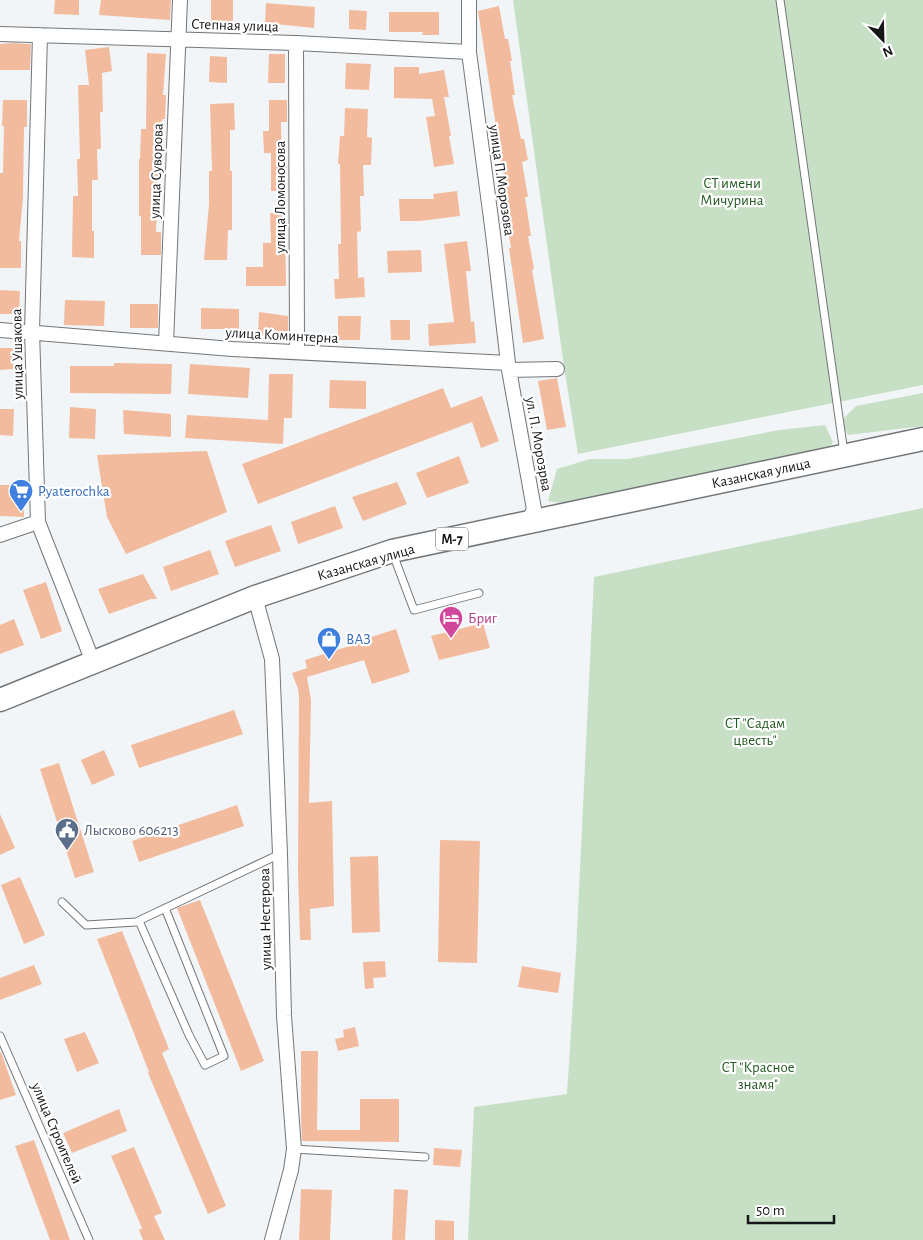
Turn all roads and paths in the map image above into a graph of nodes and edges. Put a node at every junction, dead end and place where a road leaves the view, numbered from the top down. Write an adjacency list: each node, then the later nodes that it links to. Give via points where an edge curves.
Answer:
1 (180, 0): 6 (street, улица Суворова)
2 (469, 0): 8 (street, улица П.Морозова)
3 (780, 0): 16 (lane)
4 (0, 34): 5 (street, Степная улица)
5 (40, 35): 6 (street, Степная улица); 10 (street, улица Ушакова)
6 (177, 39): 7 (street, Степная улица); 11 (street, улица Суворова)
7 (296, 43): 8 (street, Степная улица); 12 (street, улица Ломоносова)
8 (468, 52): 13 (street, улица П.Морозова)
9 (0, 330): 10 (street, улица Коминтерна)
10 (32, 331): 11 (street, улица Коминтерна); 17 (street, улица Ушакова)
11 (166, 343): 12 (street, улица Коминтерна)
12 (297, 352): 13 (street, улица Коминтерна)
13 (508, 366): 14 (street, улица Коминтерна); 18 (street, ул. П. Морозрва, via 534,509)
14 (557, 369)
15 (923, 439): 16 (highway, Казанская улица / М-7)
16 (844, 456): 18 (highway, Казанская улица / М-7)
17 (38, 522): 19 (street); 23 (street, улица Ушакова)
18 (528, 523): 20 (highway, Казанская улица / М-7)
19 (0, 535)
20 (392, 551): 21 (lane, via 414,610); 22 (highway, Казанская улица / М-7)
21 (479, 593)
22 (255, 597): 23 (highway, Казанская улица / М-7); 25 (street, улица Нестерова, via 272,659)
23 (93, 662): 24 (highway, Казанская улица / М-7)
24 (0, 700)
25 (280, 854): 27 (lane); 30 (street, улица Нестерова, via 284,1016)
26 (62, 902): 28 (lane, via 86,925)
27 (165, 908): 28 (lane); 28 (lane, via 224,1056 205,1065 188,1035)
28 (139, 921)
29 (0, 1036): 32 (lane, улица Строителей)
30 (294, 1149): 31 (lane); 33 (street, улица Нестерова)
31 (425, 1157)
32 (89, 1240)
33 (272, 1240)

